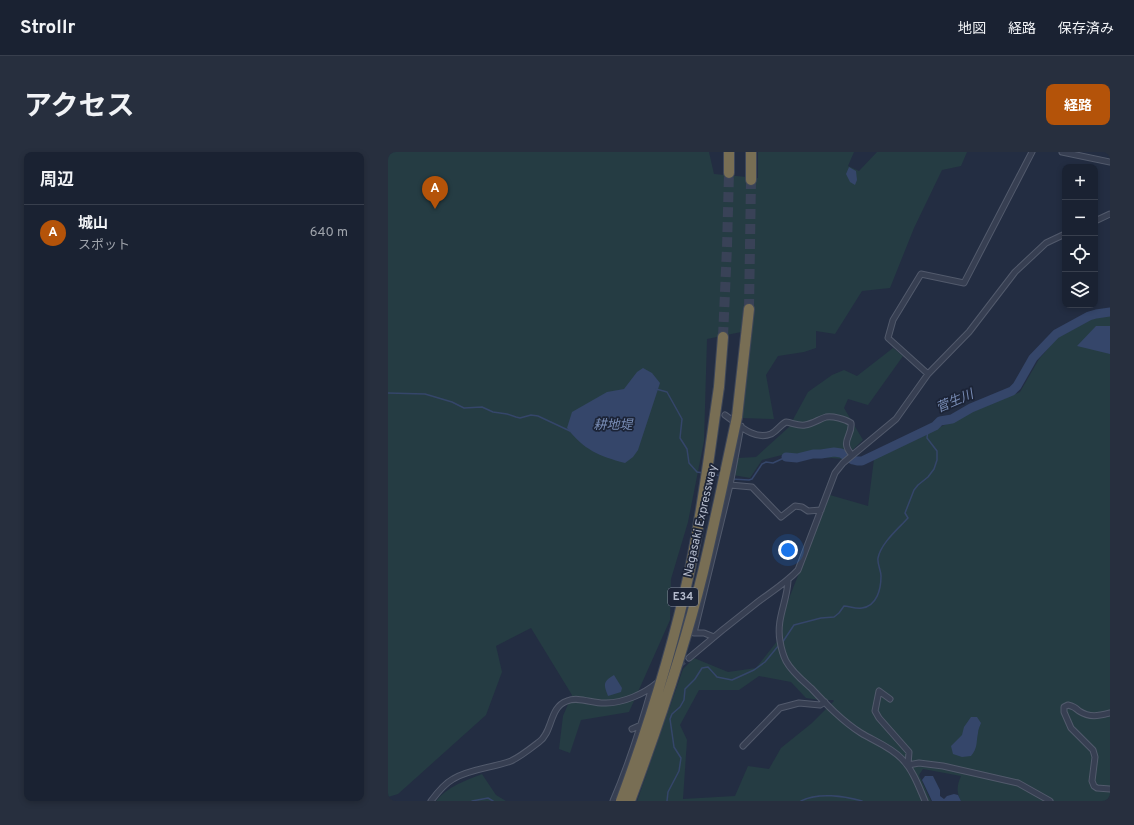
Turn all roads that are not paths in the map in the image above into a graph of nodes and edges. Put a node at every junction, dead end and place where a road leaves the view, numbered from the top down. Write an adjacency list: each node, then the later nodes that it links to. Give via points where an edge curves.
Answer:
1 (729, 152): 6 (highway)
2 (751, 152): 7 (highway)
3 (1032, 152): 13 (street, via 964,283 922,274 893,320 888,338)
4 (1062, 152): 5 (street)
5 (1110, 162)
6 (729, 173)
7 (751, 180)
8 (1110, 214): 9 (street)
9 (1098, 220)
10 (1062, 235): 13 (street, via 1046,243 1020,266 969,332)
11 (749, 309): 15 (highway, Nagasaki Expressway / E34)
12 (723, 337): 32 (highway, Nagasaki Expressway / E34, bridge, via 719,387 704,487 676,629 643,740)
13 (928, 374): 16 (street, via 896,419)
14 (725, 415): 15 (street)
15 (739, 422): 16 (street, via 751,433 766,436 786,422 805,425 830,417 848,420 851,426 846,444); 17 (street); 33 (highway, Nagasaki Expressway / E34, bridge, via 688,626 652,742)
16 (852, 455): 18 (street, via 835,473)
17 (730, 485): 18 (street, via 752,487 781,517 795,506 808,511); 20 (street, via 694,633)
18 (821, 510): 19 (street, via 798,570)
19 (788, 581): 20 (street); 23 (street, via 788,593 779,628 786,662)
20 (714, 637): 21 (street)
21 (688, 658)
22 (890, 699): 28 (street, via 879,691 875,711 909,752)
23 (825, 702): 27 (street, via 820,705 799,703 780,708); 28 (street, via 852,727 892,750)
24 (1110, 713): 29 (street, via 1089,716 1073,706 1064,707 1071,728 1093,750 1094,786)
25 (641, 725): 26 (street); 30 (street, via 654,685 629,699 606,703 575,699 566,701 557,708 550,727 540,741 512,760 453,779); 31 (street)
26 (632, 729)
27 (743, 746)
28 (908, 765): 34 (street); 35 (street, via 919,763 943,766 1018,783)
29 (1110, 789)
30 (431, 801)
31 (613, 801)
32 (621, 801)
33 (630, 801)
34 (926, 801)
35 (1050, 801)

